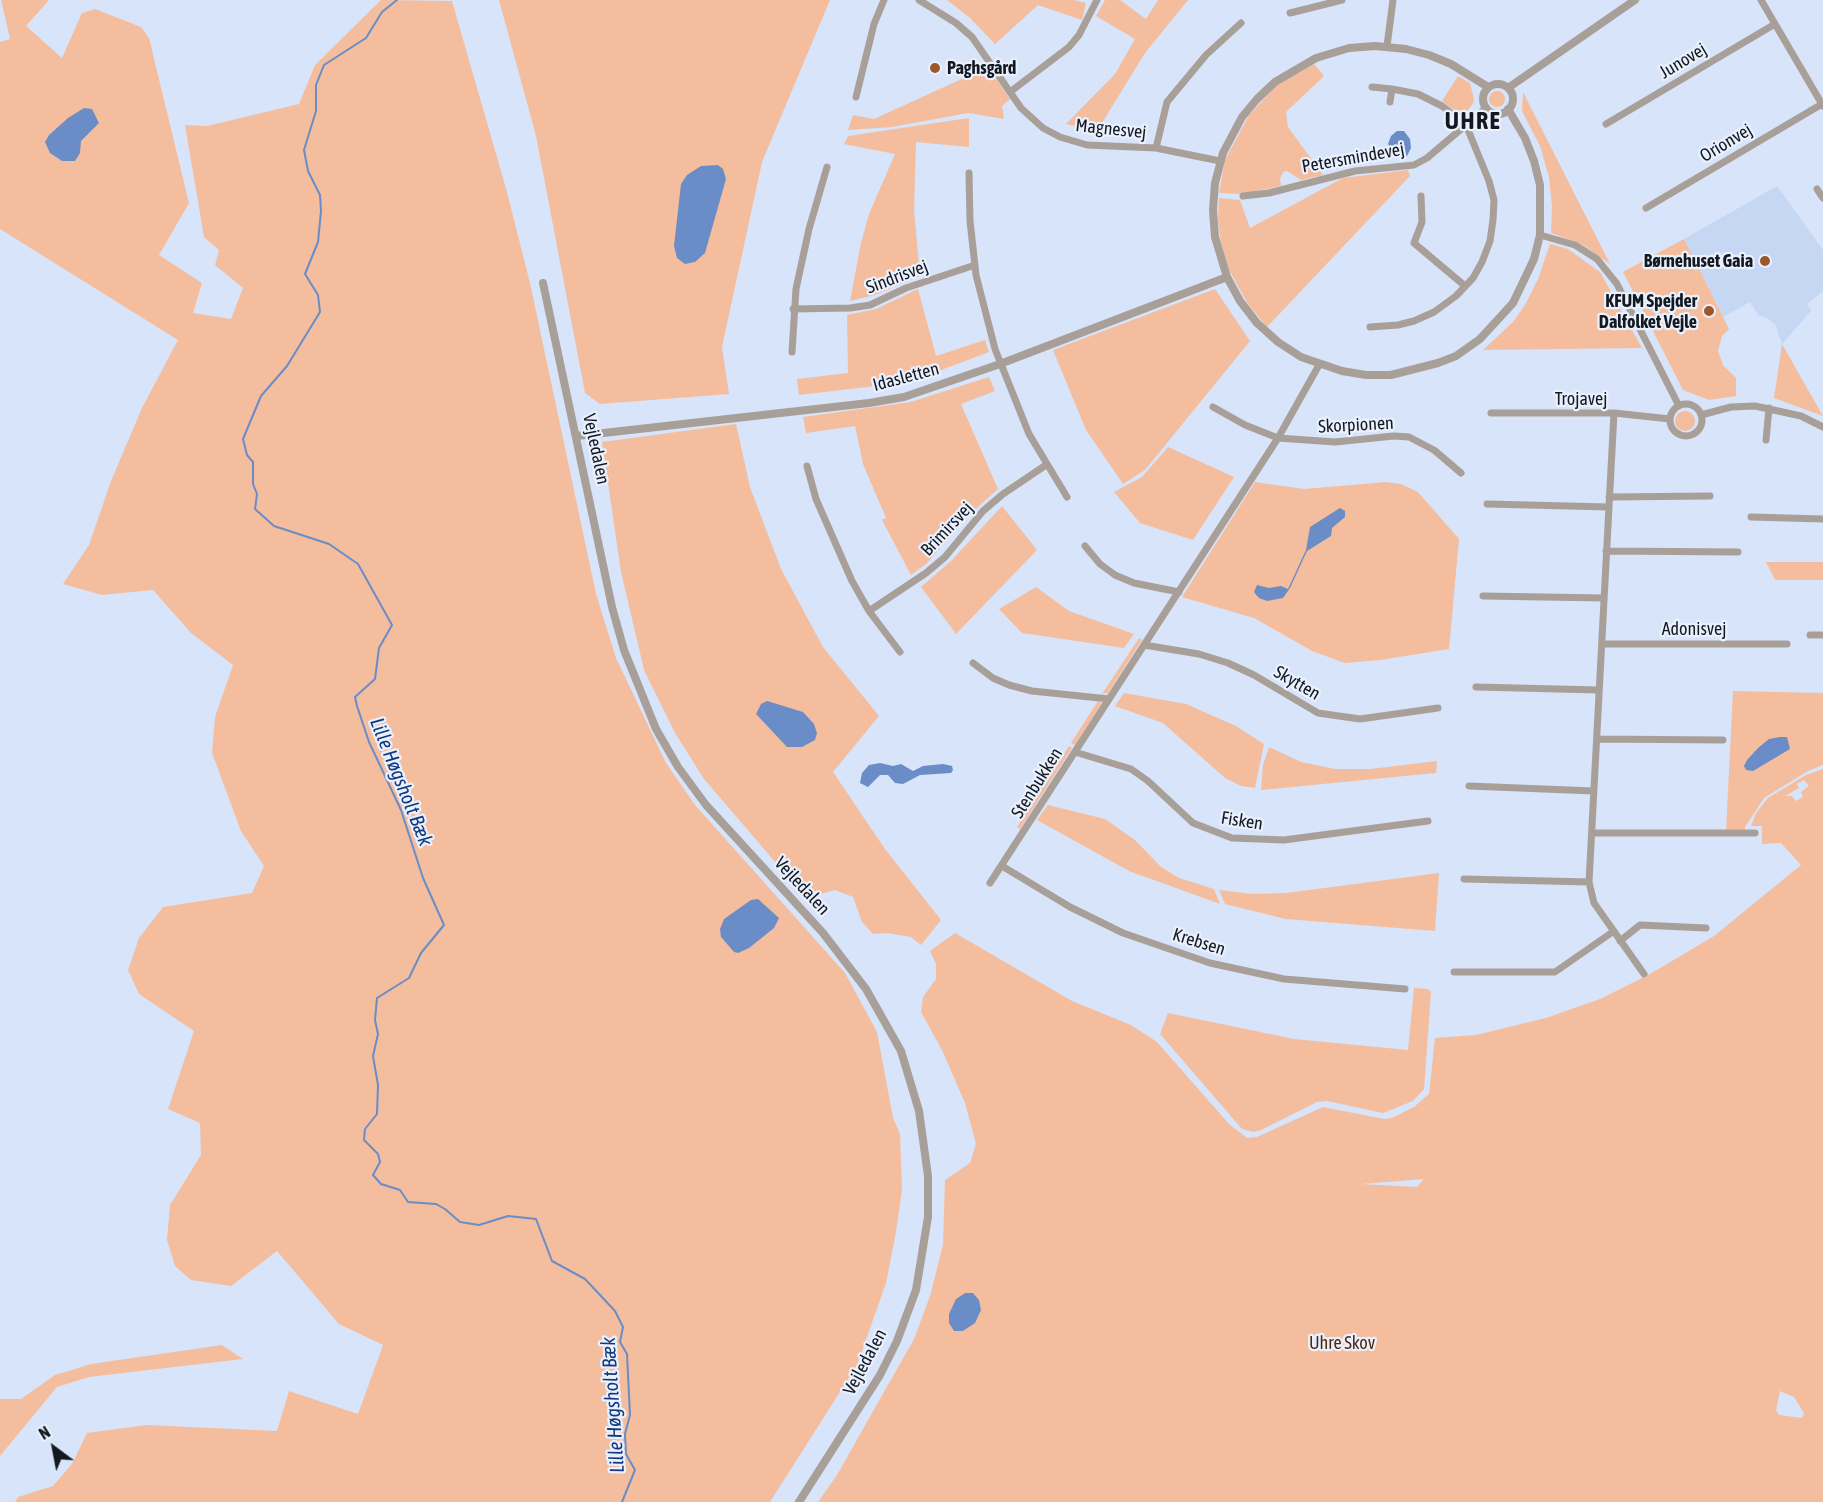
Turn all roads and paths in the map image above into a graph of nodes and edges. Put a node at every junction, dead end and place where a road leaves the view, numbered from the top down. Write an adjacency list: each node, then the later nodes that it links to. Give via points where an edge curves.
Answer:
1 (884, 0): 17 (street)
2 (919, 0): 16 (street, Magnesvej, via 972,37)
3 (1097, 0): 16 (street, via 1069,47)
4 (1342, 0): 8 (street)
5 (1393, 0): 11 (street)
6 (1635, 0): 14 (street)
7 (1761, 0): 10 (street)
8 (1290, 13)
9 (1241, 23): 24 (street, Magnesvej, via 1206,55 1167,102)
10 (1775, 24): 19 (street); 23 (street, Junovej)
11 (1387, 46): 13 (street, via 1452,64); 25 (street, via 1332,52 1275,82 1242,117)
12 (1372, 87): 15 (street)
13 (1488, 87): 14 (street, via 1499,84); 20 (street, via 1483,97)
14 (1508, 88): 21 (street, via 1513,101)
15 (1392, 90): 18 (street); 22 (street, via 1426,98)
16 (1010, 92): 24 (street, Magnesvej, via 1032,119 1060,137 1087,145)
17 (856, 97)
18 (1390, 102)
19 (1822, 105): 32 (street, Orionvej)
20 (1486, 108): 21 (street, via 1498,114); 22 (street, Petersmindevej)
21 (1508, 110): 33 (street, via 1534,161 1540,185)
22 (1466, 124): 29 (street, Petersmindevej, via 1414,165 1355,171); 37 (street, via 1494,200 1490,241 1482,262)
23 (1606, 124)
24 (1156, 148): 25 (street, Magnesvej)
25 (1220, 161): 35 (street, via 1214,224)
26 (827, 167): 38 (street, via 809,229)
27 (969, 173): 34 (street)
28 (1817, 189): 31 (street)
29 (1243, 196)
30 (1421, 196): 37 (street, via 1422,222 1414,243)
31 (1823, 198)
32 (1646, 208)
33 (1540, 235): 42 (street, via 1528,274 1513,303 1480,339 1456,356 1391,375 1350,373); 44 (street, via 1575,245 1597,259 1617,284)
34 (975, 265): 38 (street, Sindrisvej, via 906,288 870,305); 41 (street, via 983,309)
35 (1227, 277): 41 (street, Idasletten); 42 (street, via 1240,301 1267,333)
36 (543, 283): 51 (street, Vejledalen)
37 (1465, 286): 39 (street, via 1424,317 1398,325)
38 (793, 309): 40 (street)
39 (1370, 327)
40 (792, 352)
41 (1000, 364): 51 (street, Idasletten, via 941,386 869,403); 54 (street)
42 (1319, 365): 52 (street, Stenbukken)
43 (1213, 406): 52 (street)
44 (1679, 406): 48 (street, via 1689,405); 49 (street)
45 (1769, 408): 48 (street, via 1731,407); 50 (street, via 1801,416); 53 (street)
46 (1491, 413): 47 (street, Trojavej)
47 (1614, 413): 49 (street, Trojavej); 59 (street)
48 (1701, 415): 49 (street, via 1700,428 1688,436 1674,431)
49 (1670, 419)
50 (1823, 428)
51 (577, 435): 100 (street, Vejledalen, via 612,607 624,650 656,729 706,805 823,933 866,989 901,1051 919,1111 928,1176 928,1218 915,1290 880,1375)
52 (1278, 438): 56 (street, Skorpionen, via 1335,442 1408,437 1434,450); 67 (street, Stenbukken)
53 (1766, 440)
54 (1046, 465): 58 (street); 70 (street, Brimirsvej, via 983,511 945,557 926,573)
55 (807, 466): 70 (street, via 835,544)
56 (1461, 474)
57 (1710, 496): 59 (street)
58 (1066, 497)
59 (1609, 497): 61 (street)
60 (1487, 504): 61 (street)
61 (1609, 507): 65 (street)
62 (1751, 517): 63 (street)
63 (1823, 519)
64 (1085, 546): 67 (street, via 1115,574 1134,583)
65 (1606, 551): 66 (street); 69 (street)
66 (1738, 552)
67 (1179, 592): 75 (street, Stenbukken)
68 (1483, 596): 69 (street)
69 (1604, 598): 73 (street)
70 (869, 611): 76 (street)
71 (1810, 635): 72 (street)
72 (1823, 635)
73 (1602, 644): 74 (street, Adonisvej); 79 (street)
74 (1787, 644)
75 (1144, 645): 80 (street, Stenbukken); 81 (street, Skytten, via 1228,663 1298,703 1328,715 1359,718)
76 (900, 651)
77 (973, 663): 80 (street, via 1009,685)
78 (1476, 687): 79 (street)
79 (1599, 690): 82 (street)
80 (1109, 699): 84 (street, Stenbukken)
81 (1438, 708)
82 (1597, 739): 83 (street); 86 (street)
83 (1723, 740)
84 (1075, 752): 87 (street, Fisken, via 1131,769 1193,823 1232,838 1284,840); 90 (street, Stenbukken)
85 (1470, 786): 86 (street)
86 (1594, 791): 88 (street)
87 (1428, 821)
88 (1592, 833): 89 (street); 92 (street)
89 (1755, 833)
90 (1002, 866): 93 (street, Stenbukken); 99 (street, Krebsen, via 1070,908 1123,933 1210,963 1284,979)
91 (1464, 879): 92 (street)
92 (1589, 882): 95 (street, via 1594,903)
93 (990, 883)
94 (1706, 928): 96 (street, via 1640,925)
95 (1614, 931): 96 (street); 97 (street, via 1555,972)
96 (1620, 940): 98 (street)
97 (1454, 972)
98 (1644, 974)
99 (1405, 988)
100 (799, 1502)

